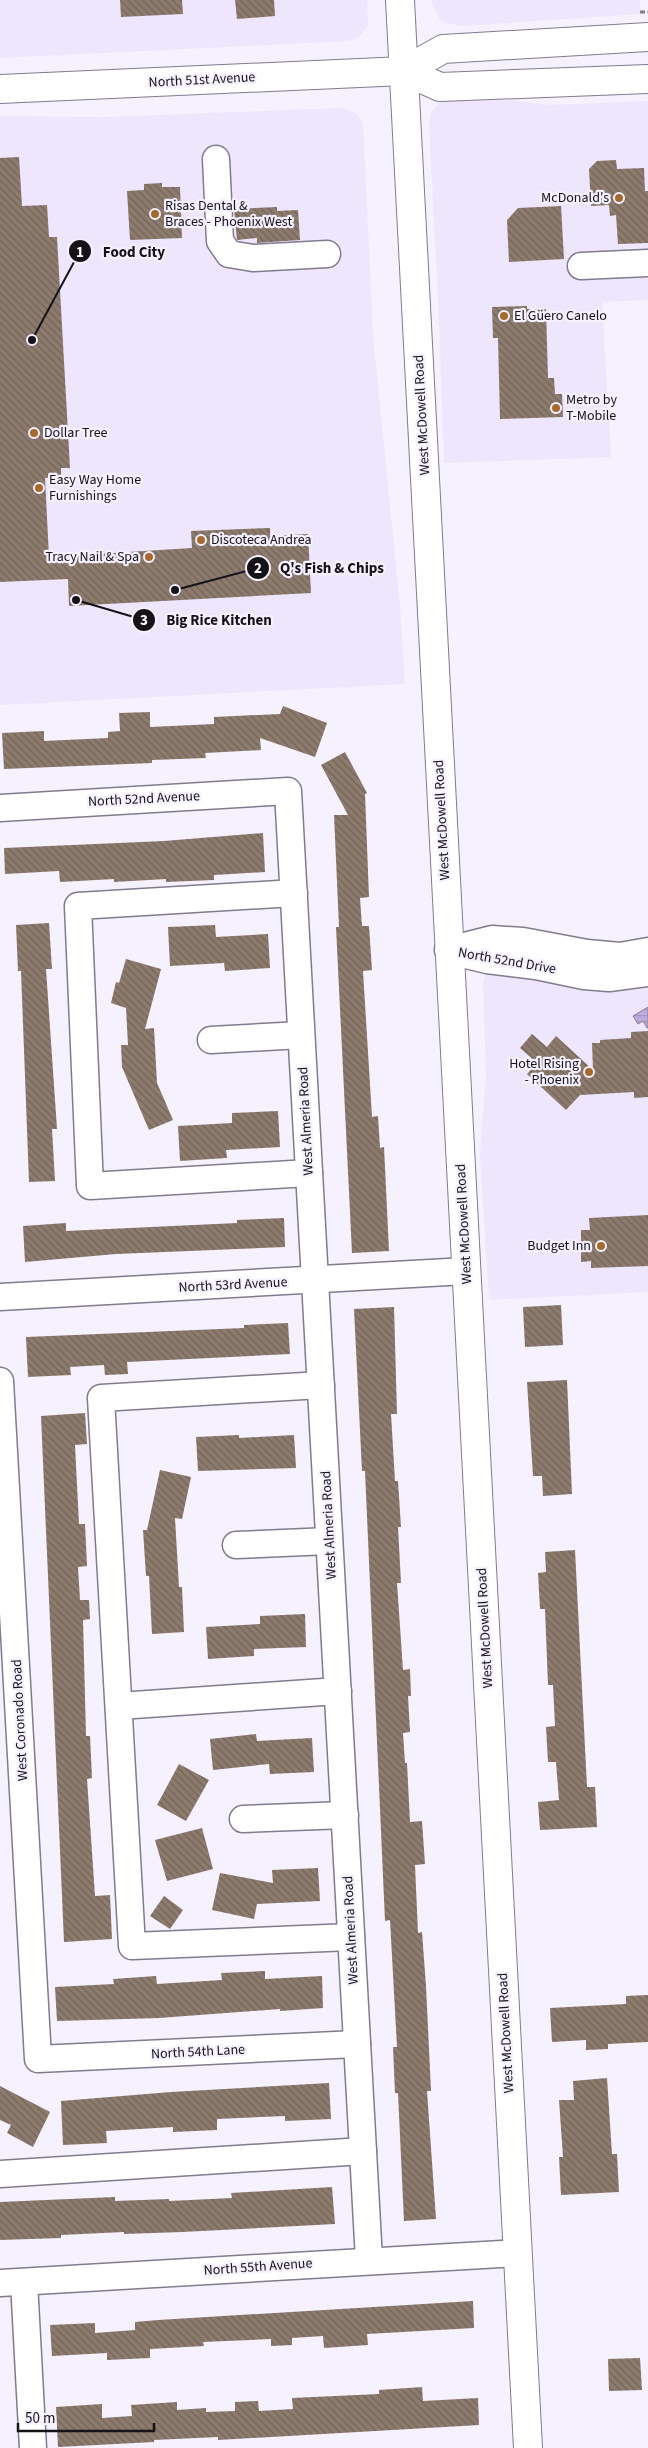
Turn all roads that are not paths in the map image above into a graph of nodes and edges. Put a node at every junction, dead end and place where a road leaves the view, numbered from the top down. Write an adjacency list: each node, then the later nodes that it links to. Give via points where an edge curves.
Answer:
1 (400, 0): 3 (main road, West McDowell Road)
2 (644, 25): 3 (main road, North 51st Avenue, via 443,49)
3 (404, 71): 4 (main road, North 51st Avenue, via 440,87); 5 (main road, North 51st Avenue); 13 (main road, West McDowell Road)
4 (648, 79)
5 (0, 89)
6 (216, 159): 7 (street, via 220,241 229,254 253,258)
7 (327, 254)
8 (648, 263): 9 (street)
9 (581, 266)
10 (288, 790): 11 (street, North 52nd Avenue); 12 (street, West Almeria Road)
11 (0, 808)
12 (294, 893): 16 (street, West Almeria Road); 18 (street, via 78,906 90,1186)
13 (448, 950): 14 (street, North 52nd Drive, via 492,939 620,956); 15 (street, North 52nd Drive, via 584,976 609,978); 19 (main road, West McDowell Road)
14 (648, 951)
15 (648, 973)
16 (301, 1035): 17 (street); 18 (street, West Almeria Road)
17 (211, 1040)
18 (309, 1173): 20 (street, West Almeria Road)
19 (466, 1271): 20 (street, North 53rd Avenue); 36 (main road, West McDowell Road)
20 (315, 1280): 21 (street, North 53rd Avenue); 23 (street, West Almeria Road)
21 (0, 1296)
22 (0, 1382): 24 (street, West Coronado Road)
23 (321, 1385): 25 (street, West Almeria Road); 28 (street, via 101,1398)
24 (4, 1512): 33 (street, West Coronado Road)
25 (329, 1541): 26 (street); 27 (street, West Almeria Road)
26 (236, 1545)
27 (338, 1692): 28 (street); 29 (street, West Almeria Road)
28 (119, 1706): 31 (street, via 132,1946)
29 (345, 1815): 30 (street); 31 (street, West Almeria Road)
30 (243, 1819)
31 (351, 1937): 32 (street, West Almeria Road)
32 (357, 2044): 33 (street, North 54th Lane); 34 (street, West Almeria Road)
33 (38, 2059)
34 (363, 2151): 35 (street); 37 (street, West Almeria Road)
35 (0, 2174)
36 (517, 2253): 37 (street, North 55th Avenue); 40 (main road, West McDowell Road)
37 (369, 2260): 38 (street, North 55th Avenue)
38 (12, 2283): 39 (street)
39 (33, 2448)
40 (528, 2448)

